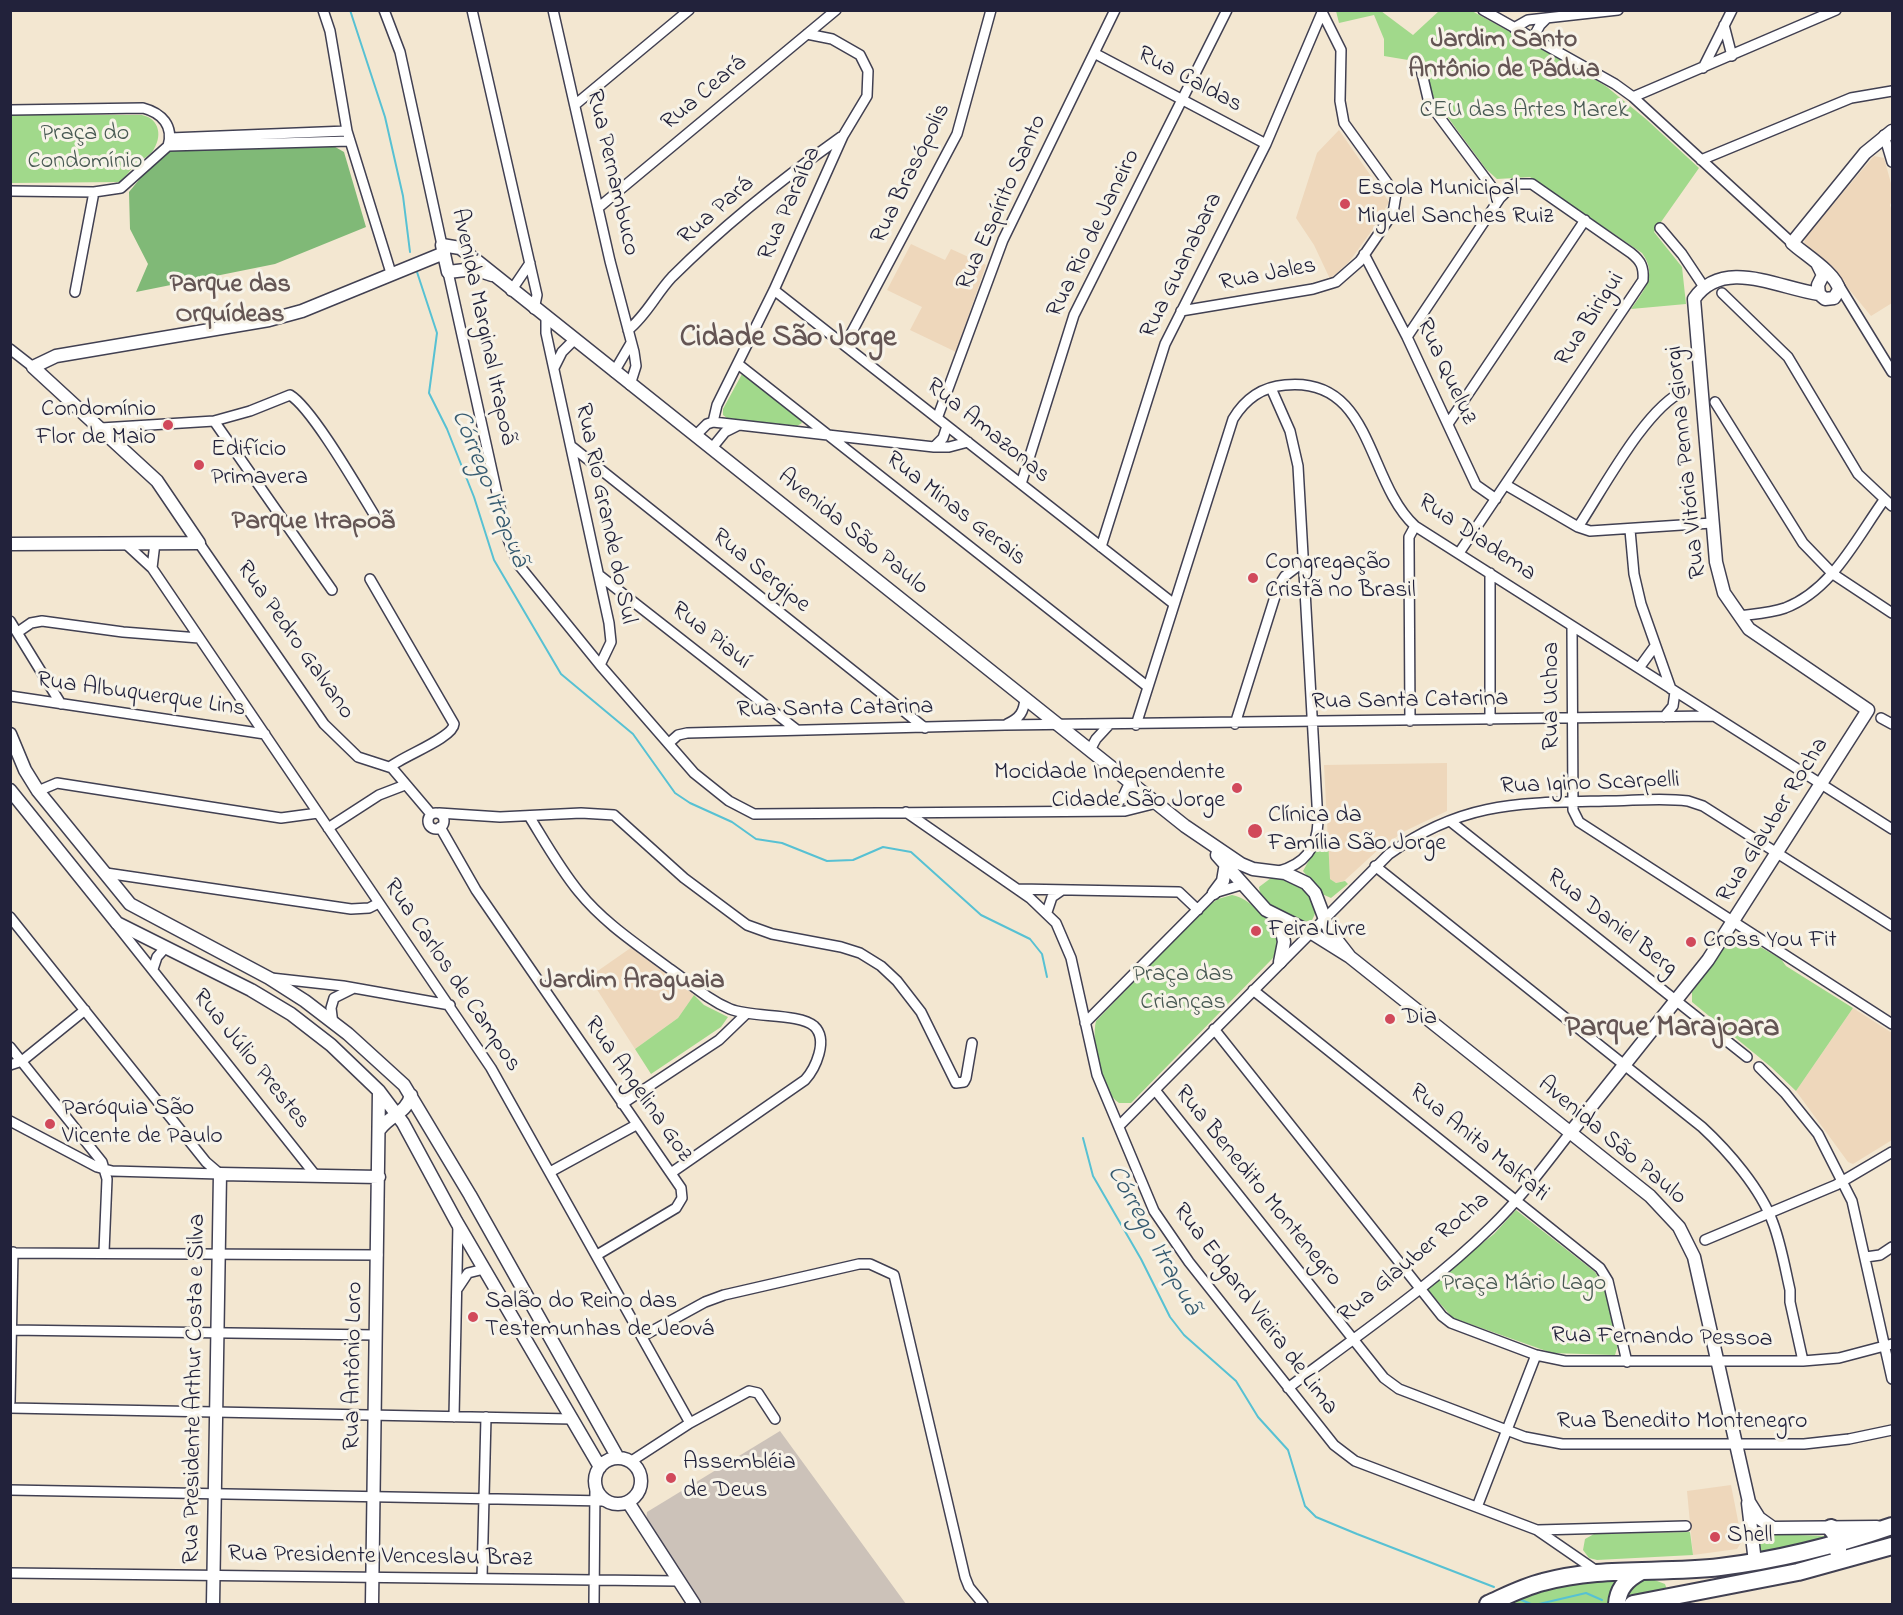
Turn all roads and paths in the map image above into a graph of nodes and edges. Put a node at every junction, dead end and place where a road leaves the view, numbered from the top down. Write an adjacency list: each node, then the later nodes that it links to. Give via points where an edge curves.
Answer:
1 (323, 10): 30 (street)
2 (384, 10): 45 (street, Avenida Marginal Itrapoã, via 400,52)
3 (472, 10): 47 (street)
4 (553, 10): 28 (street, Rua Pernambuco)
5 (689, 10): 28 (street)
6 (836, 10): 19 (street, Rua Ceará)
7 (991, 10): 66 (street, Rua Brasópolis, via 957,134)
8 (1115, 10): 21 (street, Rua Espírito Santo)
9 (1227, 10): 27 (street, Rua Rio de Janeiro)
10 (1483, 10): 18 (street)
11 (1618, 10): 15 (street)
12 (1732, 10): 17 (street)
13 (1836, 10): 22 (street)
14 (1322, 11): 35 (street, Rua Guanabara); 46 (street, Rua Jales, via 1341,50 1340,101 1344,123 1396,195 1393,213)
15 (1604, 12): 16 (street)
16 (1547, 18): 18 (street, via 1523,21); 20 (street)
17 (1724, 25): 22 (street); 24 (street)
18 (1515, 28): 20 (street)
19 (807, 33): 32 (street, Rua Paraíba, via 832,39 854,50 865,61 867,96); 41 (street, Rua Ceará)
20 (1533, 38): 26 (street)
21 (1094, 53): 27 (street, Rua Caldas); 77 (street, Rua Espírito Santo, via 1003,240)
22 (1732, 56): 24 (street)
23 (1420, 65): 40 (street, via 1429,103)
24 (1703, 68): 26 (street)
25 (1893, 91): 36 (street, via 1851,98)
26 (1633, 97): 36 (street)
27 (1181, 99): 35 (street, Rua Caldas); 92 (street, Rua Rio de Janeiro, via 1074,315)
28 (576, 104): 41 (street, Rua Pernambuco)
29 (10, 110): 33 (street, via 143,108 159,114 168,126)
30 (347, 131): 33 (street); 34 (street)
31 (1888, 133): 37 (street); 44 (street, via 1865,153)
32 (843, 136): 53 (street, Rua Paraíba); 62 (street, Rua Pará, via 808,160 706,246 670,279 641,319)
33 (169, 141): 34 (street); 39 (street, via 121,188)
34 (350, 141): 49 (street)
35 (1266, 144): 60 (street, Rua Guanabara)
36 (1701, 160): 44 (street)
37 (1893, 162)
38 (10, 191): 39 (street)
39 (94, 192): 55 (street)
40 (1500, 198): 42 (street, Rua Birigui, via 1514,184 1532,184); 63 (street)
41 (598, 208): 62 (street, Rua Pernambuco)
42 (1585, 220): 80 (street); 93 (street, Rua Birigui, via 1639,259 1643,280)
43 (1660, 228): 52 (street)
44 (1792, 243): 51 (street, via 1817,263)
45 (443, 249): 48 (street, Avenida Marginal Itrapoã); 49 (street); 50 (street, Avenida São Paulo, via 460,248)
46 (1364, 255): 60 (street, Rua Jales, via 1336,282); 63 (street, Rua Queluz)
47 (530, 263): 54 (street); 59 (street, via 537,295)
48 (448, 272): 50 (street, via 474,269); 123 (street, Avenida Marginal Itrapoã, via 512,552)
49 (391, 273): 69 (street, via 269,320 56,356)
50 (492, 275): 54 (street, Avenida São Paulo)
51 (1826, 285): 52 (street, via 1798,291 1734,276); 57 (street, via 1822,298); 58 (street)
52 (1704, 287): 98 (street, Rua Vitória Penna Giorgi, via 1693,305)
53 (774, 290): 66 (street, Rua Amazonas); 68 (street, Rua Paraíba)
54 (511, 291): 59 (street, Avenida São Paulo)
55 (75, 292)
56 (1722, 293): 95 (street, via 1788,357 1857,474)
57 (1831, 299): 58 (street)
58 (1852, 304): 72 (street)
59 (534, 309): 61 (street, Avenida São Paulo)
60 (1181, 311): 106 (street, Rua Guanabara, via 1163,350)
61 (546, 318): 64 (street, Avenida São Paulo); 70 (street, Rua Rio Grande do Sul)
62 (628, 330): 65 (street, Rua Pernambuco)
63 (1407, 337): 80 (street, Rua Queluz)
64 (574, 340): 70 (street); 71 (street, Avenida São Paulo)
65 (631, 343): 71 (street); 73 (street, Rua Pernambuco, via 636,366)
66 (845, 345): 77 (street, Rua Amazonas)
67 (10, 349): 69 (street, Rua Pedro Galvano)
68 (738, 364): 79 (street, Rua Paraíba, via 717,405); 86 (street, Rua Minas Gerais)
69 (33, 367): 83 (street, Rua Pedro Galvano)
70 (554, 368): 89 (street, Rua Rio Grande do Sul)
71 (614, 372): 73 (street, Avenida São Paulo)
72 (1893, 372)
73 (630, 385): 85 (street, Avenida São Paulo)
74 (1271, 388): 99 (street, Rua Diadema, via 1300,383 1315,386 1344,404 1361,428 1398,508); 108 (street, via 1290,431 1298,466); 115 (street, Rua Diadema, via 1247,400 1233,419)
75 (1684, 391): 100 (street, via 1664,403 1648,422)
76 (1715, 402): 111 (street, via 1803,543)
77 (938, 416): 82 (street, Rua Amazonas)
78 (214, 421): 84 (street); 97 (street, via 290,394); 114 (street)
79 (713, 422): 81 (street); 85 (street)
80 (1448, 424): 94 (street, Rua Queluz, via 1476,485)
81 (740, 425): 86 (street); 91 (street, via 725,432)
82 (947, 426): 88 (street, Rua Amazonas); 90 (street)
83 (101, 428): 84 (street); 87 (street, Rua Pedro Galvano)
84 (125, 429): 87 (street)
85 (696, 435): 91 (street, Avenida São Paulo)
86 (829, 437): 90 (street); 125 (street, Rua Minas Gerais)
87 (115, 441): 104 (street, Rua Pedro Galvano, via 157,481)
88 (968, 442): 90 (street); 92 (street, Rua Amazonas)
89 (572, 446): 112 (street, Rua Rio Grande do Sul); 144 (street, Rua Sergipe)
90 (934, 447)
91 (712, 448): 128 (street, Avenida São Paulo)
92 (1021, 484): 106 (street, Rua Amazonas)
93 (1506, 485): 94 (street, Rua Birigui); 100 (street)
94 (1496, 499): 107 (street, Rua Birigui)
95 (1884, 500): 96 (street); 111 (street)
96 (1893, 506)
97 (375, 516)
98 (1712, 523): 101 (street); 117 (street, Rua Vitória Penna Giorgi, via 1719,577)
99 (1415, 526): 107 (street, Rua Diadema); 136 (street, via 1409,537)
100 (1578, 527): 101 (street, via 1590,531)
101 (1630, 530): 122 (street, via 1637,588)
102 (126, 543): 103 (street); 105 (street); 109 (street, Rua Carlos de Campos)
103 (155, 543): 104 (street); 109 (street)
104 (199, 543): 150 (street, Rua Pedro Galvano, via 324,724 349,751)
105 (10, 544)
106 (1101, 548): 115 (street, Rua Amazonas)
107 (1459, 553): 110 (street, Rua Diadema)
108 (1302, 563): 137 (street); 138 (street, via 1278,587)
109 (152, 568): 121 (street, Rua Carlos de Campos)
110 (1490, 573): 119 (street, Rua Diadema); 135 (street)
111 (1833, 574): 116 (street); 117 (street, via 1800,601 1782,609)
112 (599, 575): 123 (street, Rua Rio Grande do Sul, via 610,642); 145 (street, Rua Piauí)
113 (370, 579): 150 (street, via 454,724 452,732 403,756)
114 (332, 590)
115 (1174, 604): 125 (street, Rua Diadema)
116 (1893, 614)
117 (1739, 616): 130 (street, Rua Vitória Penna Giorgi, via 1749,629)
118 (10, 621): 120 (street)
119 (1572, 626): 124 (street, Rua Diadema); 133 (street, Rua Uchoa)
120 (18, 632): 121 (street, via 42,621); 129 (street)
121 (199, 638): 147 (street, Rua Carlos de Campos)
122 (1655, 646): 124 (street); 126 (street)
123 (600, 665): 148 (street, Avenida Marginal Itrapoã)
124 (1638, 668): 126 (street, Rua Diadema)
125 (1148, 687): 143 (street, Rua Diadema)
126 (1673, 691): 131 (street, Rua Diadema); 132 (street, via 1673,706)
127 (10, 696): 129 (street, Rua Albuquerque Lins)
128 (1025, 698): 140 (street, Avenida São Paulo); 141 (street, via 1022,713)
129 (61, 704): 147 (street, Rua Albuquerque Lins)
130 (1868, 710): 152 (street, Rua Glauber Rocha)
131 (1713, 716): 132 (street, Rua Santa Catarina); 152 (street, Rua Diadema)
132 (1664, 717): 133 (street, Rua Santa Catarina)
133 (1572, 718): 135 (street, Rua Santa Catarina); 156 (street, Rua Uchoa)
134 (1881, 718): 139 (street)
135 (1490, 720): 136 (street, Rua Santa Catarina)
136 (1410, 721): 137 (street, Rua Santa Catarina)
137 (1312, 723): 138 (street, Rua Santa Catarina); 170 (street, via 1317,837 1304,859)
138 (1235, 724): 143 (street, Rua Santa Catarina)
139 (1893, 724)
140 (1059, 725): 141 (street, Rua Santa Catarina); 142 (street, Rua Santa Catarina); 149 (street, Avenida São Paulo)
141 (1005, 726): 144 (street, Rua Santa Catarina)
142 (1108, 726): 143 (street, Rua Santa Catarina); 149 (street)
143 (1136, 726)
144 (925, 728): 145 (street, Rua Santa Catarina)
145 (797, 730): 148 (street, Rua Santa Catarina, via 687,733)
146 (10, 734): 155 (street)
147 (265, 734): 160 (street, Rua Carlos de Campos)
148 (669, 743): 159 (street, Avenida Marginal Itrapoã, via 694,773 729,801 754,814)
149 (1090, 750): 151 (street, Avenida São Paulo)
150 (390, 767): 153 (street)
151 (1130, 782): 157 (street, Avenida São Paulo); 158 (street, via 1118,802)
152 (1822, 784): 166 (street, Rua Diadema); 167 (street, Rua Glauber Rocha)
153 (405, 785): 162 (street, Rua Angelina Goz); 165 (street, via 379,795)
154 (10, 790): 173 (street)
155 (38, 791): 160 (street, via 57,783 281,818); 171 (street)
156 (1574, 802): 163 (street, Rua Igino Scarpelli, via 1507,804); 167 (street, Rua Igino Scarpelli, via 1688,801 1703,806); 184 (street, via 1579,822)
157 (1156, 803): 158 (street, Avenida Marginal Itrapoã, via 1125,811); 164 (street, Avenida São Paulo)
158 (1095, 810): 159 (street, Avenida Marginal Itrapoã)
159 (906, 812): 174 (street, Rua Edgard Vieira de Lima)
160 (318, 813): 165 (street, Rua Carlos de Campos)
161 (529, 816): 162 (street); 197 (street, via 568,878 613,926 698,991); 202 (street, via 614,815 684,878 747,925 772,934 841,947 881,966 921,1012 956,1083 966,1078)
162 (439, 819): 213 (street, Rua Angelina Goz, via 476,890)
163 (1450, 821): 169 (street, Rua Igino Scarpelli, via 1420,833); 194 (street, Rua Daniel Berg)
164 (1185, 826): 168 (street, Avenida São Paulo); 170 (street, Avenida São Paulo, via 1241,864)
165 (328, 828): 177 (street, Rua Carlos de Campos)
166 (1893, 829)
167 (1778, 854): 184 (street, Rua Glauber Rocha); 185 (street, Rua Igino Scarpelli)
168 (1226, 863): 172 (street, Avenida São Paulo); 176 (street, via 1223,881)
169 (1375, 866): 180 (street, Rua Igino Scarpelli); 207 (street)
170 (1275, 871): 172 (street); 180 (street, Avenida São Paulo, via 1300,879 1311,888)
171 (106, 873): 173 (street); 177 (street, via 351,909); 191 (street, via 135,907)
172 (1244, 884): 176 (street); 182 (street, Avenida São Paulo, via 1261,905)
173 (88, 888): 183 (street)
174 (1017, 889): 175 (street); 179 (street, Rua Edgard Vieira de Lima)
175 (1062, 890): 178 (street, via 1179,892); 179 (street, via 1052,897)
176 (1214, 893): 178 (street)
177 (379, 903): 195 (street, Rua Carlos de Campos)
178 (1198, 910): 198 (street)
179 (1047, 912): 198 (street, Rua Edgard Vieira de Lima, via 1071,958)
180 (1326, 916): 186 (street, Rua Igino Scarpelli); 188 (street, Avenida São Paulo, via 1329,930)
181 (10, 917): 196 (street)
182 (1280, 919): 186 (street, Avenida São Paulo); 189 (street, via 1284,942)
183 (114, 920): 187 (street); 190 (street, Rua Júlio Prestes)
184 (1734, 922): 194 (street, Rua Glauber Rocha); 200 (street)
185 (1893, 926)
186 (1310, 932): 188 (street, Avenida São Paulo); 189 (street, Rua Igino Scarpelli)
187 (165, 948): 190 (street); 211 (street, via 291,1014 332,1045)
188 (1350, 957): 219 (street, Avenida São Paulo)
189 (1280, 962): 193 (street, Rua Igino Scarpelli)
190 (153, 969): 227 (street, Rua Júlio Prestes)
191 (269, 978): 192 (street); 199 (street)
192 (352, 989): 195 (street); 199 (street, via 334,998)
193 (1253, 990): 201 (street, Rua Igino Scarpelli); 230 (street, Rua Anita Malfati)
194 (1676, 1000): 204 (street, Rua Daniel Berg); 207 (street, Rua Glauber Rocha)
195 (450, 1005): 224 (street, Rua Carlos de Campos, via 495,1074)
196 (85, 1010): 205 (street); 226 (street, via 206,1162)
197 (746, 1014): 213 (street, via 719,1040); 225 (street, via 798,1020 816,1027 820,1038 817,1065 805,1080)
198 (1085, 1023): 217 (street, Rua Edgard Vieira de Lima, via 1097,1075)
199 (333, 1024): 209 (street)
200 (1893, 1024)
201 (1214, 1029): 210 (street, Rua Igino Scarpelli); 242 (street, Rua Fernando Pessoa)
202 (972, 1043)
203 (10, 1047): 205 (street)
204 (1747, 1057)
205 (22, 1061): 206 (street); 220 (street)
206 (10, 1065)
207 (1624, 1065): 219 (street, Rua Glauber Rocha); 231 (street, via 1724,1147)
208 (1759, 1068): 229 (street, via 1818,1134)
209 (399, 1079): 211 (street); 212 (street)
210 (1155, 1090): 217 (street, Rua Igino Scarpelli); 248 (street, Rua Benedito Montenegro)
211 (379, 1091): 214 (street); 218 (street, Rua Antônio Loro)
212 (411, 1095): 214 (street, via 407,1106); 268 (street)
213 (622, 1104): 216 (street, Rua Angelina Goz)
214 (397, 1114): 218 (street); 232 (street)
215 (10, 1121): 221 (street)
216 (636, 1125): 224 (street); 225 (street, Rua Angelina Goz)
217 (1119, 1126): 255 (street, Rua Edgard Vieira de Lima, via 1145,1194 1170,1237)
218 (380, 1129): 228 (street, Rua Antônio Loro)
219 (1570, 1133): 230 (street, Rua Glauber Rocha); 253 (street, Avenida São Paulo, via 1657,1201 1679,1227 1695,1263)
220 (82, 1136): 221 (street); 223 (street)
221 (70, 1152): 223 (street)
222 (1893, 1152): 229 (street)
223 (105, 1169): 226 (street); 236 (street)
224 (550, 1172): 239 (street, Rua Carlos de Campos)
225 (671, 1173): 239 (street, Rua Angelina Goz, via 682,1193 676,1208)
226 (220, 1174): 227 (street); 237 (street, Rua Presidente Arthur Costa e Silva)
227 (316, 1176): 228 (street)
228 (379, 1177): 238 (street, Rua Antônio Loro)
229 (1843, 1181): 231 (street); 240 (street)
230 (1517, 1200): 242 (street, Rua Glauber Rocha); 252 (street, Rua Anita Malfati, via 1605,1274)
231 (1769, 1213): 233 (street); 251 (street, via 1790,1290)
232 (458, 1224): 241 (street); 243 (street)
233 (1705, 1240)
234 (1893, 1248): 240 (street)
235 (12, 1252): 236 (street); 244 (street)
236 (104, 1252): 237 (street)
237 (219, 1254): 238 (street); 245 (street, Rua Presidente Arthur Costa e Silva)
238 (378, 1255): 246 (street, Rua Antônio Loro)
239 (597, 1255): 247 (street, Rua Carlos de Campos)
240 (1866, 1257): 249 (street)
241 (484, 1269): 243 (street, via 468,1273); 262 (street)
242 (1420, 1288): 248 (street, Rua Glauber Rocha); 250 (street, Rua Fernando Pessoa, via 1451,1323)
243 (457, 1290): 260 (street)
244 (11, 1330): 245 (street); 256 (street)
245 (218, 1333): 246 (street); 258 (street, Rua Presidente Arthur Costa e Silva)
246 (376, 1335): 259 (street, Rua Antônio Loro)
247 (643, 1336): 264 (street, Rua Carlos de Campos); 307 (street, via 724,1295 859,1264 870,1264 894,1275 965,1577)
248 (1353, 1338): 255 (street, Rua Glauber Rocha); 266 (street, Rua Benedito Montenegro, via 1390,1385)
249 (1889, 1345): 251 (street, Rua Fernando Pessoa, via 1839,1358); 254 (street)
250 (1536, 1355): 252 (street, Rua Fernando Pessoa, via 1558,1361); 266 (street)
251 (1803, 1361): 253 (street, Rua Fernando Pessoa)
252 (1627, 1362): 253 (street, Rua Fernando Pessoa)
253 (1718, 1362): 267 (street, Avenida São Paulo)
254 (1893, 1379)
255 (1288, 1388): 279 (street, Rua Edgard Vieira de Lima, via 1341,1452 1355,1461)
256 (10, 1402)
257 (10, 1408): 258 (street)
258 (216, 1412): 259 (street); 272 (street, Rua Presidente Arthur Costa e Silva)
259 (375, 1415): 260 (street); 273 (street, Rua Antônio Loro)
260 (454, 1417): 261 (street)
261 (486, 1417): 262 (street); 274 (street)
262 (573, 1419): 269 (street)
263 (775, 1419): 264 (street, via 758,1393 749,1391)
264 (690, 1423): 268 (street)
265 (1893, 1430): 267 (street, Rua Benedito Montenegro, via 1829,1442)
266 (1507, 1431): 267 (street, Rua Benedito Montenegro, via 1562,1444); 279 (street)
267 (1735, 1443): 278 (street, Avenida São Paulo)
268 (624, 1460): 269 (street, via 605,1462); 277 (street, via 637,1469 641,1482 637,1494)
269 (600, 1467): 270 (street)
270 (595, 1485): 275 (street); 276 (street)
271 (10, 1490): 272 (street)
272 (215, 1494): 273 (street); 294 (street, Rua Presidente Arthur Costa e Silva)
273 (374, 1497): 274 (street); 295 (street, Rua Antônio Loro)
274 (484, 1499): 275 (street); 297 (street)
275 (578, 1501): 276 (street)
276 (603, 1502): 277 (street); 299 (street, via 595,1521)
277 (628, 1502): 300 (street)
278 (1749, 1502): 282 (street, Avenida São Paulo, via 1759,1518); 285 (street, Avenida São Paulo)
279 (1477, 1507): 283 (street, Rua Edgard Vieira de Lima)
280 (1686, 1526): 283 (street)
281 (1891, 1526): 284 (highway)
282 (1773, 1528): 284 (street); 285 (street)
283 (1537, 1530): 287 (street, Rua Edgard Vieira de Lima)
284 (1835, 1535): 288 (highway); 291 (highway, via 1836,1553 1810,1562)
285 (1751, 1541): 288 (street, Avenida São Paulo)
286 (1893, 1546): 291 (highway)
287 (1569, 1551): 293 (street, Rua Edgard Vieira de Lima); 296 (street, via 1571,1564)
288 (1755, 1562): 290 (highway); 298 (highway)
289 (1641, 1571): 290 (highway); 293 (highway); 309 (highway, via 1624,1583)
290 (1664, 1571): 302 (highway, via 1677,1585)
291 (1798, 1572): 298 (highway)
292 (10, 1573): 294 (street, Rua Presidente Venceslau Braz)
293 (1600, 1574): 296 (highway)
294 (213, 1575): 295 (street, Rua Presidente Venceslau Braz); 303 (street, Rua Presidente Arthur Costa e Silva)
295 (373, 1577): 297 (street, Rua Presidente Venceslau Braz); 304 (street, Rua Antônio Loro)
296 (1566, 1577): 308 (highway, via 1532,1585)
297 (482, 1578): 299 (street, Rua Presidente Venceslau Braz)
298 (1768, 1578): 301 (highway)
299 (594, 1580): 300 (street, Rua Presidente Venceslau Braz); 305 (street)
300 (678, 1581): 306 (street)
301 (1729, 1587): 302 (highway); 311 (highway)
302 (1682, 1600): 310 (highway)
303 (213, 1605)
304 (372, 1605)
305 (594, 1605)
306 (694, 1605)
307 (983, 1605)
308 (1488, 1605)
309 (1617, 1605)
310 (1633, 1605)
311 (1706, 1605)

